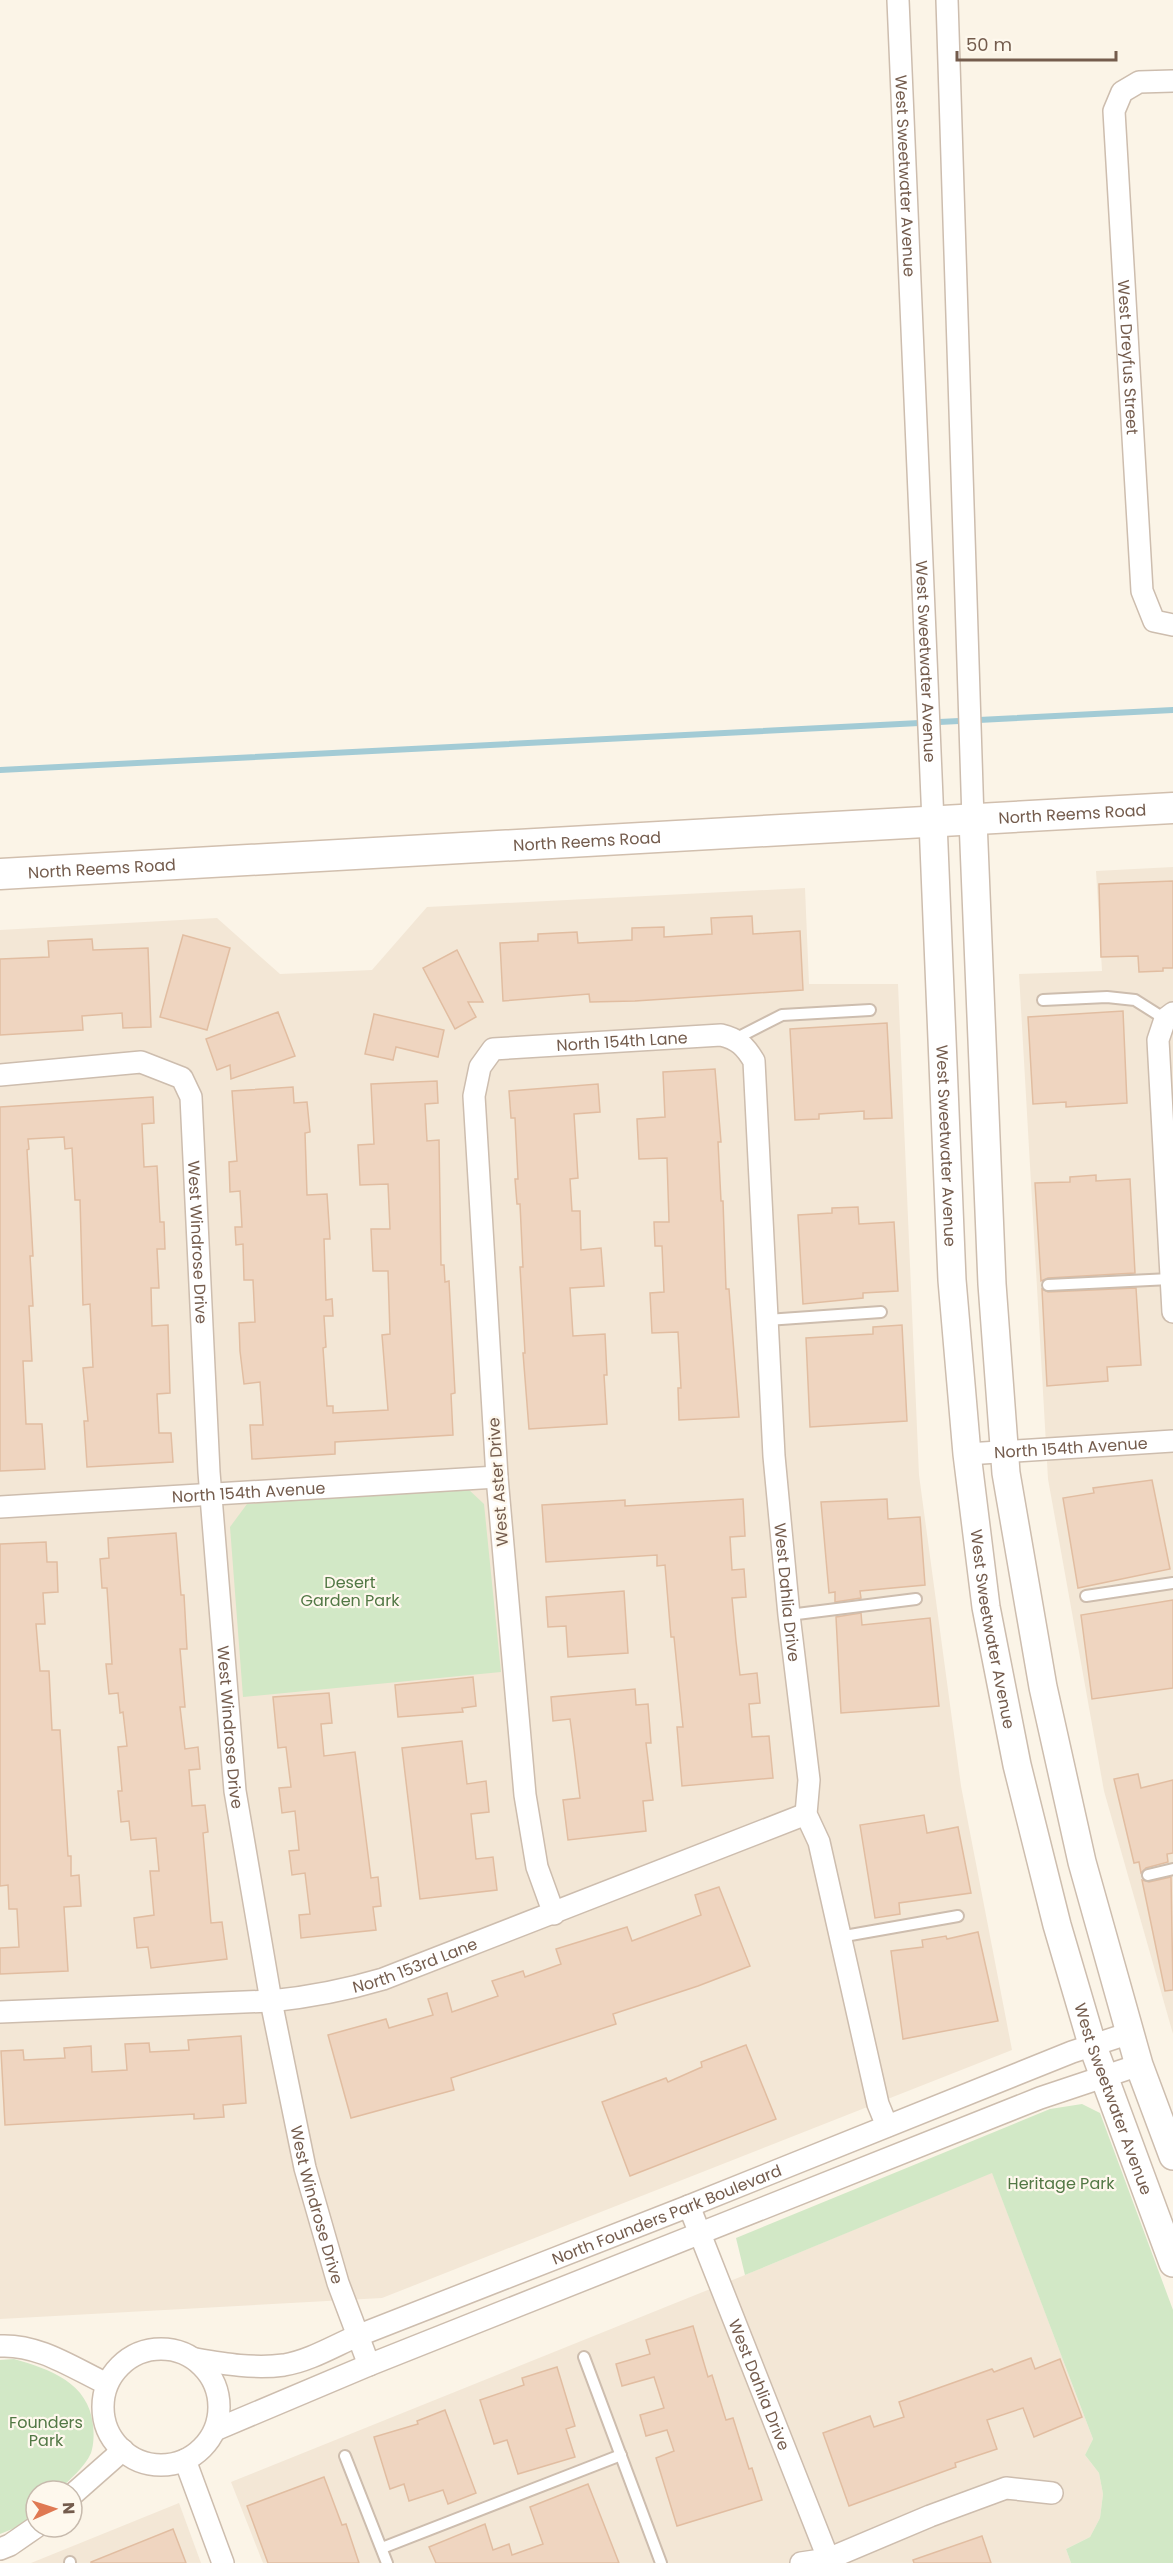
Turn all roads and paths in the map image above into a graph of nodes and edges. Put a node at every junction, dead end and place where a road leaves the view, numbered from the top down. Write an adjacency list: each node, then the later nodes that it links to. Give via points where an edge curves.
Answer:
1 (898, 0): 7 (street, West Sweetwater Avenue)
2 (947, 0): 6 (street)
3 (1173, 81): 4 (street, West Dreyfus Street, via 1139,82 1122,92 1114,111 1142,591)
4 (1163, 623)
5 (1173, 808): 6 (main road, North Reems Road)
6 (972, 820): 7 (main road, North Reems Road); 21 (street, via 991,1273)
7 (933, 822): 8 (main road, North Reems Road); 22 (street, West Sweetwater Avenue, via 952,1280)
8 (0, 874)
9 (1043, 1000): 11 (lane, via 1135,1000)
10 (870, 1010): 12 (lane, via 783,1015)
11 (1169, 1016): 15 (street, via 1158,1040)
12 (741, 1044): 13 (street, North 154th Lane, via 721,1035); 19 (street, West Dahlia Drive, via 753,1061)
13 (493, 1049): 23 (street, West Aster Drive, via 480,1067 474,1096)
14 (0, 1074): 24 (street, West Windrose Drive, via 141,1062 182,1078 191,1097)
15 (1170, 1279): 16 (lane); 18 (street)
16 (1048, 1285)
17 (881, 1312): 19 (lane)
18 (1173, 1312)
19 (767, 1320): 29 (street, West Dahlia Drive, via 774,1456)
20 (1173, 1442): 21 (street, North 154th Avenue)
21 (1004, 1451): 22 (street, North 154th Avenue); 38 (street, via 1062,1778)
22 (967, 1454): 39 (street, West Sweetwater Avenue, via 986,1607 1017,1765)
23 (497, 1477): 24 (street, North 154th Avenue); 33 (street, West Aster Drive, via 525,1795 537,1867)
24 (211, 1494): 25 (street, North 154th Avenue); 36 (street, West Windrose Drive, via 235,1791)
25 (0, 1507)
26 (1173, 1583): 27 (lane)
27 (1086, 1596)
28 (916, 1599): 29 (lane)
29 (789, 1615): 30 (street, West Dahlia Drive, via 809,1780)
30 (806, 1814): 33 (street, North 153rd Lane); 35 (street, West Dahlia Drive, via 819,1842)
31 (1173, 1869): 32 (lane)
32 (1148, 1875)
33 (554, 1914): 36 (street, North 153rd Lane, via 383,1979 310,1997)
34 (958, 1916): 35 (lane)
35 (839, 1937): 42 (street, West Dahlia Drive, via 878,2104)
36 (271, 2001): 37 (street, North 153rd Lane); 47 (street, West Windrose Drive, via 305,2169)
37 (0, 2012)
38 (1130, 2033): 39 (street, North Founders Park Boulevard); 40 (street)
39 (1092, 2044): 41 (street, West Sweetwater Avenue); 42 (street, North Founders Park Boulevard)
40 (1139, 2065): 41 (street, North Founders Park Boulevard); 43 (street)
41 (1104, 2075): 45 (street, North Founders Park Boulevard); 46 (street, West Sweetwater Avenue)
42 (887, 2126): 44 (street, North Founders Park Boulevard)
43 (1173, 2156)
44 (689, 2206): 45 (street, West Dahlia Drive); 47 (street, North Founders Park Boulevard)
45 (700, 2235): 51 (street, North Founders Park Boulevard); 63 (street, West Dahlia Drive)
46 (1173, 2263)
47 (357, 2336): 50 (street, North Founders Park Boulevard, via 284,2365 237,2366); 51 (street, West Windrose Drive)
48 (0, 2346): 52 (street, via 34,2349)
49 (584, 2357): 55 (lane)
50 (196, 2360): 52 (street, via 183,2352 153,2349 120,2366); 53 (street, via 215,2384 219,2399)
51 (369, 2365): 53 (street, North Founders Park Boulevard)
52 (107, 2384): 54 (street, via 103,2404 106,2425)
53 (215, 2430): 57 (street, via 207,2443)
54 (123, 2450): 57 (street, via 150,2464); 58 (street)
55 (621, 2455): 61 (lane); 66 (lane)
56 (345, 2456): 61 (lane)
57 (185, 2460): 64 (street)
58 (84, 2484)
59 (1052, 2493): 63 (street, via 1006,2488 930,2516)
60 (24, 2535): 62 (street)
61 (382, 2548): 65 (lane)
62 (0, 2549)
63 (829, 2561): 67 (street)
64 (223, 2563)
65 (387, 2563)
66 (661, 2563)
67 (801, 2563)

